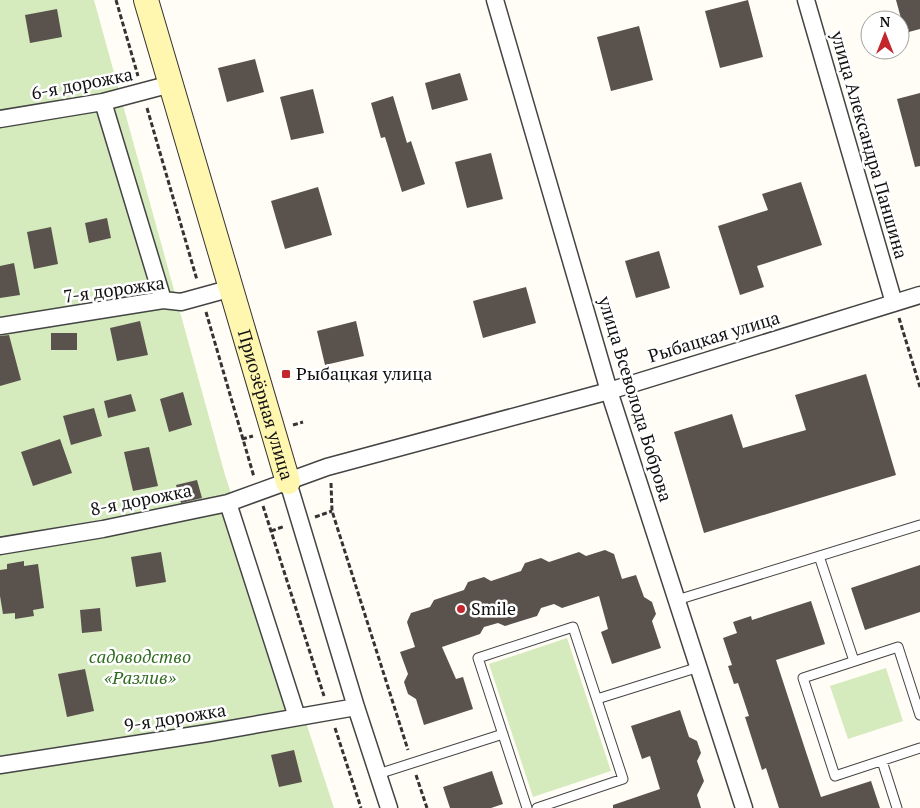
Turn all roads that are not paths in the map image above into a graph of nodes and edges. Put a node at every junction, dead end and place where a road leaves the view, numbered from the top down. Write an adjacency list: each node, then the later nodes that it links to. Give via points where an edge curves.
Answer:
1 (146, 0): 4 (street, Приозёрная улица)
2 (495, 0): 12 (street, улица Всеволода Боброва)
3 (806, 0): 10 (street, улица Александра Паншина)
4 (171, 84): 5 (street, 6-я дорожка); 7 (street, Приозёрная улица)
5 (103, 102): 6 (street, 6-я дорожка); 9 (street)
6 (0, 119)
7 (232, 288): 9 (street, 7-я дорожка, via 180,302); 13 (street, Приозёрная улица)
8 (920, 295): 10 (street, Рыбацкая улица)
9 (163, 300): 11 (street, 7-я дорожка)
10 (894, 303): 12 (street, Рыбацкая улица)
11 (0, 326)
12 (609, 390): 13 (street, Рыбацкая улица, via 327,467); 18 (street, улица Всеволода Боброва)
13 (288, 482): 14 (street, 8-я дорожка); 22 (street, Приозёрная улица)
14 (228, 503): 16 (street, 8-я дорожка); 24 (street)
15 (920, 525): 17 (lane)
16 (0, 546)
17 (820, 556): 18 (lane); 19 (lane)
18 (677, 600): 20 (street, улица Всеволода Боброва)
19 (854, 661): 23 (lane, via 898,647); 27 (lane, via 803,678 835,776)
20 (699, 667): 21 (lane); 33 (street, улица Всеволода Боброва)
21 (597, 700): 25 (lane, via 573,627 478,658); 32 (lane, via 623,779)
22 (356, 707): 24 (street, 9-я дорожка); 29 (street, Приозёрная улица)
23 (920, 715)
24 (298, 717): 28 (street, 9-я дорожка)
25 (503, 734): 29 (lane); 31 (lane)
26 (920, 748): 27 (lane)
27 (882, 761): 34 (lane)
28 (0, 765)
29 (378, 774): 30 (street, Приозёрная улица)
30 (390, 808)
31 (527, 808)
32 (537, 808)
33 (744, 808)
34 (897, 808)

